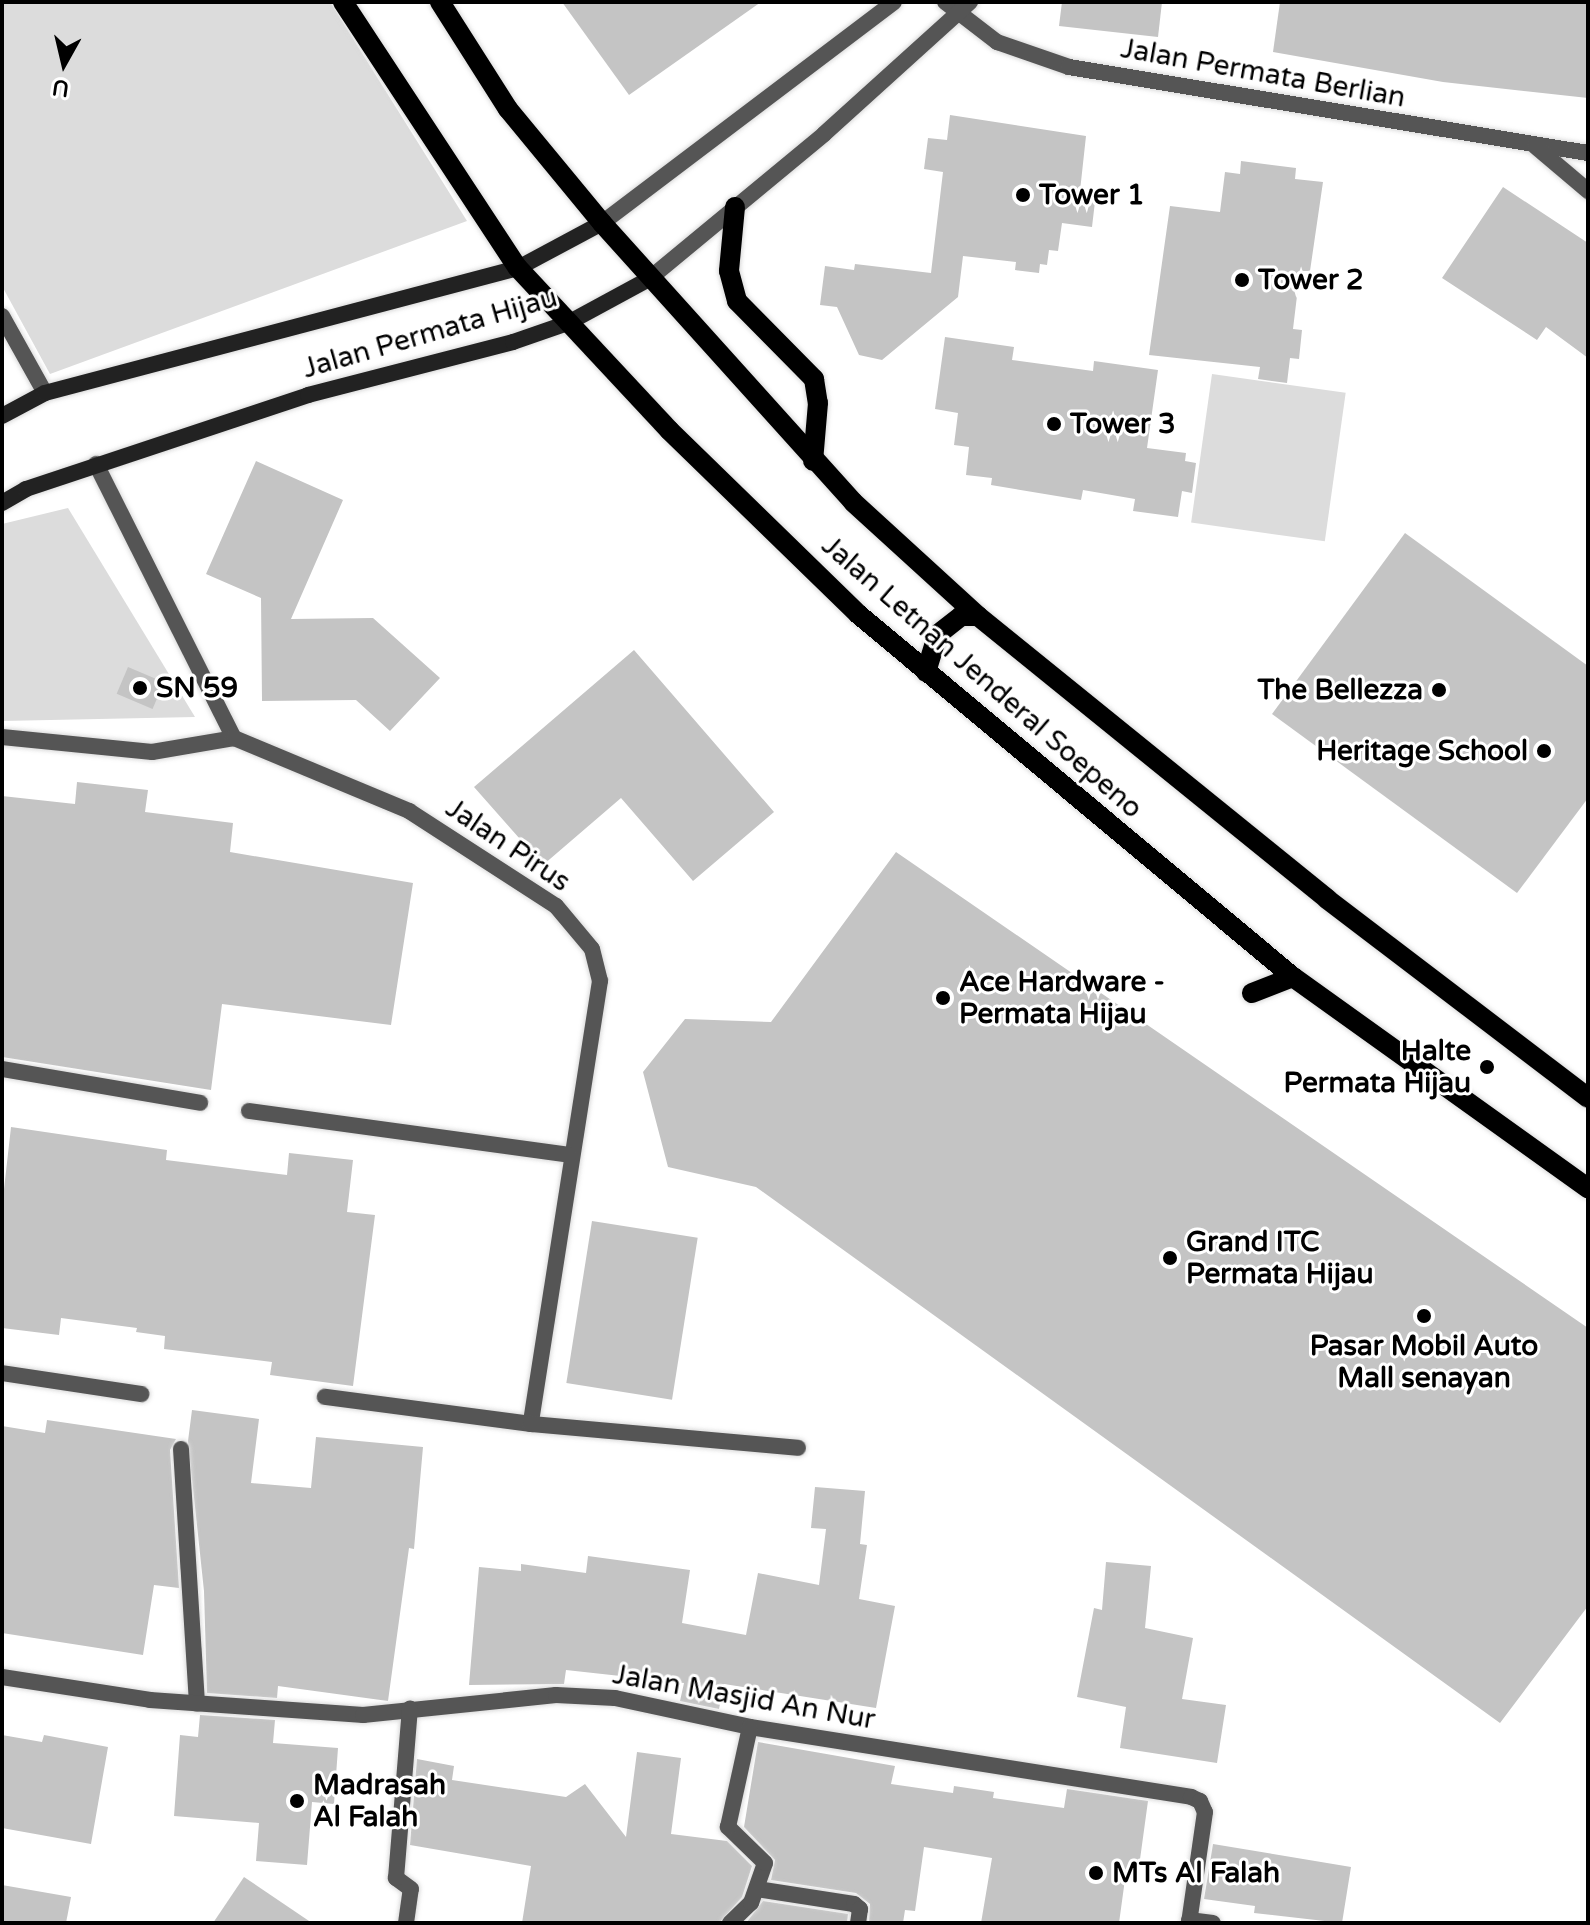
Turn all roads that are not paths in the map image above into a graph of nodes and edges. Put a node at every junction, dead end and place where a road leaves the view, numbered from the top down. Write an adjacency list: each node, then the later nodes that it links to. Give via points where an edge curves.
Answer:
1 (343, 2): 12 (main road, Jalan Letnan Jenderal Soepeno)
2 (440, 2): 11 (main road, Jalan Letnan Jenderal Soepeno, via 508,109)
3 (894, 2): 11 (street, Jalan Permata Hijau)
4 (945, 2): 6 (street, Jalan Permata Berlian)
5 (970, 2): 6 (street, Jalan Permata Hijau)
6 (959, 16): 7 (street, Jalan Permata Berlian, via 1009,48 1069,67); 10 (street, Jalan Permata Hijau)
7 (1534, 145): 8 (street, Jalan Permata Berlian); 9 (street)
8 (1588, 153)
9 (1588, 191)
10 (735, 207): 13 (street, Jalan Permata Hijau); 18 (main road, via 729,271 737,301 814,379 818,403)
11 (602, 223): 12 (main road, Jalan Permata Hijau); 13 (main road, Jalan Letnan Jenderal Soepeno)
12 (518, 268): 15 (main road, Jalan Letnan Jenderal Soepeno); 16 (main road, Jalan Permata Hijau)
13 (649, 279): 15 (main road, Jalan Permata Hijau); 18 (main road, Jalan Letnan Jenderal Soepeno)
14 (2, 316): 16 (street)
15 (568, 323): 19 (main road, Jalan Permata Hijau, via 308,395); 22 (main road, Jalan Letnan Jenderal Soepeno, via 669,430)
16 (45, 393): 17 (main road, Jalan Permata Hijau)
17 (2, 416)
18 (813, 461): 21 (main road, Jalan Letnan Jenderal Soepeno)
19 (96, 464): 20 (main road, Jalan Permata Hijau); 24 (street)
20 (2, 503)
21 (978, 616): 22 (main road, via 961,616 937,635); 28 (main road, Jalan Letnan Jenderal Soepeno, via 1327,899)
22 (926, 672): 25 (main road, Jalan Letnan Jenderal Soepeno)
23 (2, 737): 24 (street, via 152,752)
24 (234, 738): 31 (street, Jalan Pirus, via 409,811 556,906 574,924 592,949 600,981)
25 (1293, 977): 26 (main road); 32 (main road, Jalan Letnan Jenderal Soepeno)
26 (1252, 993)
27 (2, 1069): 29 (street)
28 (1588, 1098)
29 (200, 1103)
30 (249, 1111): 31 (street)
31 (569, 1155): 36 (street, Jalan Pirus)
32 (1588, 1188)
33 (2, 1373): 34 (street)
34 (141, 1394)
35 (325, 1397): 36 (street)
36 (531, 1424): 37 (street)
37 (798, 1448)
38 (181, 1449): 40 (street)
39 (2, 1677): 40 (street, Jalan Masjid An Nur)
40 (197, 1703): 41 (street, Jalan Masjid An Nur, via 363,1715)
41 (410, 1709): 42 (street, Jalan Masjid An Nur, via 591,1696); 45 (street, via 396,1878 411,1889)
42 (750, 1727): 43 (street, via 728,1827 764,1860); 44 (street, Jalan Masjid An Nur, via 1196,1799 1205,1812)
43 (757, 1889): 46 (street); 47 (street, via 854,1904 860,1909)
44 (1189, 1921): 48 (street)
45 (406, 1923)
46 (730, 1923)
47 (858, 1923)
48 (1213, 1923)

